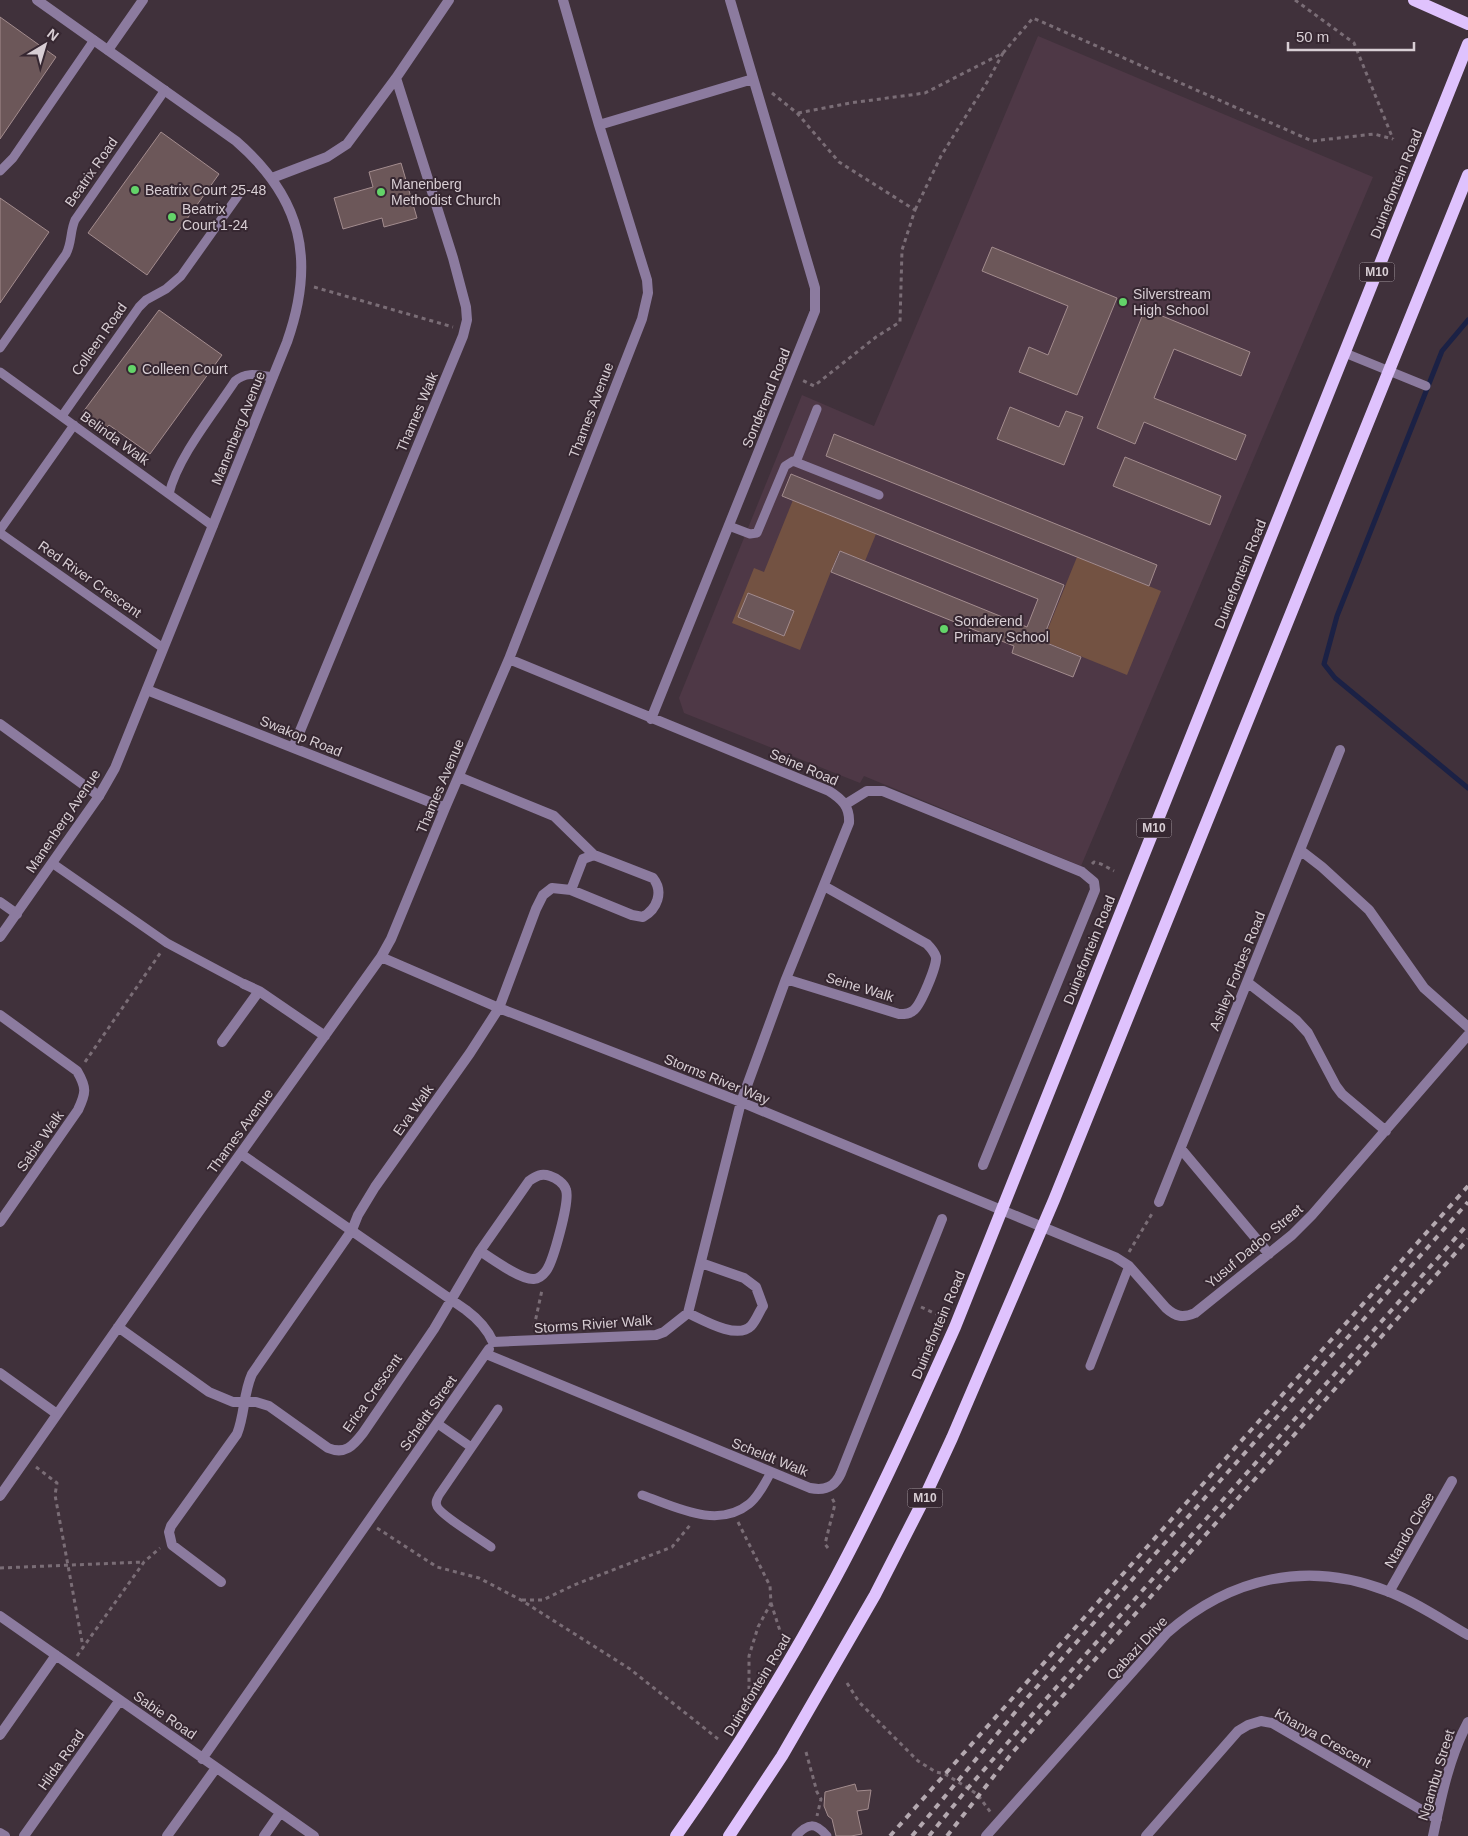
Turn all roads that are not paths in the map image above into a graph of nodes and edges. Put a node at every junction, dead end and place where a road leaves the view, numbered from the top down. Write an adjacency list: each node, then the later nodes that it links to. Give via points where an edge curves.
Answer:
1 (37, 0): 8 (street, Manenberg Avenue)
2 (143, 0): 10 (street)
3 (449, 0): 11 (street)
4 (563, 0): 14 (street, Thames Avenue)
5 (730, 0): 12 (street, Sonderend Road)
6 (1414, 0): 7 (main road)
7 (1468, 24)
8 (94, 40): 10 (street, Manenberg Avenue); 15 (lane, via 13,158)
9 (1468, 44): 20 (main road, Duinefontein Road / M10)
10 (108, 50): 13 (street, Manenberg Avenue)
11 (396, 78): 17 (street, via 347,144 327,157); 39 (street, Thames Walk, via 453,258 467,320)
12 (753, 80): 14 (street); 32 (street, Sonderend Road, via 815,288 815,311)
13 (166, 90): 17 (street, Manenberg Avenue, via 236,141); 19 (lane, Beatrix Road, via 75,220 69,249)
14 (599, 124): 35 (street, Thames Avenue, via 647,280 646,305)
15 (0, 171)
16 (1468, 176): 21 (main road, M10)
17 (272, 178): 23 (street, Manenberg Avenue, via 285,200 302,258 295,320)
18 (240, 193): 26 (lane, Colleen Road, via 181,276 139,306)
19 (0, 348)
20 (1345, 352): 21 (lane); 70 (main road, Duinefontein Road / M10)
21 (1390, 371): 24 (lane); 73 (main road, M10)
22 (0, 372): 26 (lane, Belinda Walk)
23 (273, 377): 29 (lane, via 248,374 235,381 181,462); 31 (street, Manenberg Avenue)
24 (1426, 386)
25 (817, 409): 28 (lane)
26 (62, 416): 27 (lane, Belinda Walk)
27 (74, 425): 29 (lane, Belinda Walk); 33 (lane, Red River Crescent)
28 (796, 462): 30 (lane); 32 (lane, via 784,466 757,533 750,534)
29 (169, 494): 31 (lane, Belinda Walk)
30 (879, 495)
31 (213, 526): 34 (street, Manenberg Avenue)
32 (729, 526): 37 (street, Sonderend Road)
33 (0, 531): 34 (lane, Red River Crescent)
34 (163, 648): 36 (street, Manenberg Avenue)
35 (509, 660): 37 (street, Seine Road); 41 (street, Thames Avenue)
36 (147, 690): 39 (street, Swakop Road); 42 (street, Manenberg Avenue, via 115,768)
37 (651, 719): 43 (street, Seine Road, via 829,791)
38 (0, 724): 42 (street)
39 (293, 748): 44 (street, Swakop Road)
40 (1340, 750): 45 (street, Ashley Forbes Road)
41 (459, 776): 44 (street, Thames Avenue); 46 (street, via 554,816)
42 (99, 796): 47 (street, Manenberg Avenue)
43 (846, 804): 48 (street, Seine Road, via 849,823); 68 (street, via 867,791 883,791 1082,872 1094,882 1095,890)
44 (445, 808): 53 (street, Thames Avenue)
45 (1300, 850): 55 (street, Ashley Forbes Road); 60 (street, via 1369,910 1424,988)
46 (594, 855): 49 (street, via 583,859); 49 (street, via 653,878 660,892 652,912 643,917 632,915)
47 (52, 863): 51 (street, Manenberg Avenue); 56 (lane, via 168,943)
48 (824, 886): 54 (street, Seine Road); 54 (street, Seine Walk, via 927,944 933,950 936,964 920,1001 908,1014)
49 (572, 890): 58 (street, via 552,888 543,895 524,937)
50 (0, 902): 51 (street)
51 (17, 914): 52 (street, Manenberg Avenue)
52 (0, 937)
53 (382, 957): 58 (street, Storms River Way); 62 (street, Thames Avenue)
54 (786, 979): 64 (street, Seine Road)
55 (1248, 982): 65 (street, via 1296,1020 1308,1033 1342,1094); 66 (street, Ashley Forbes Road)
56 (244, 984): 57 (street)
57 (259, 991): 62 (street); 63 (street)
58 (500, 1008): 64 (street, Storms River Way); 74 (street, Eva Walk, via 375,1186)
59 (0, 1015): 72 (street, Sabie Walk, via 77,1071 85,1090 78,1110)
60 (1468, 1027)
61 (1468, 1035): 65 (street, Yusuf Dadoo Street)
62 (325, 1036): 67 (street, Thames Avenue)
63 (222, 1042)
64 (741, 1102): 70 (street, Storms River Way); 77 (street)
65 (1386, 1131): 76 (street, Yusuf Dadoo Street, via 1312,1215)
66 (1181, 1149): 69 (street, Ashley Forbes Road); 76 (street)
67 (241, 1154): 74 (street); 81 (street, Thames Avenue)
68 (983, 1165)
69 (1156, 1206)
70 (1002, 1210): 73 (street, Storms River Way); 114 (main road, Duinefontein Road / M10, via 955,1327 836,1578 751,1725)
71 (942, 1219): 91 (street, Scheldt Walk, via 838,1479 820,1490)
72 (0, 1222)
73 (1042, 1227): 78 (street, Yusuf Dadoo Street); 115 (main road, M10, via 952,1438 892,1563 782,1756)
74 (352, 1230): 79 (street); 86 (street, via 252,1374)
75 (480, 1251): 75 (street, via 529,1182 538,1175 554,1178 566,1189 568,1198 551,1262 541,1276 526,1278); 79 (street)
76 (1269, 1254): 78 (street, Yusuf Dadoo Street, via 1195,1313 1181,1317 1166,1308)
77 (701, 1263): 80 (street); 80 (street, via 744,1278 756,1288 763,1306 751,1326 733,1332)
78 (1129, 1266): 84 (lane)
79 (451, 1300): 82 (street, via 479,1320); 86 (street, Erica Crescent, via 363,1433 348,1448 336,1451 328,1448 269,1406)
80 (688, 1313): 82 (street, Storms Rivier Walk, via 656,1335)
81 (118, 1327): 86 (street, via 210,1392 234,1402); 88 (street, Thames Avenue)
82 (493, 1342): 83 (street, Scheldt Street)
83 (486, 1354): 89 (street, Scheldt Street); 91 (street, Scheldt Walk)
84 (1090, 1366)
85 (0, 1373): 88 (street)
86 (244, 1401): 96 (street, via 237,1434 171,1526 169,1539 179,1551)
87 (498, 1409): 90 (lane)
88 (57, 1414): 94 (street, Thames Avenue)
89 (438, 1424): 90 (lane); 104 (street, Scheldt Street)
90 (471, 1447): 95 (lane, via 436,1504 445,1515)
91 (771, 1472): 93 (lane, via 749,1504 734,1513 717,1517)
92 (1452, 1481): 97 (street, Ntando Close)
93 (642, 1494)
94 (0, 1496)
95 (490, 1547)
96 (221, 1582)
97 (1389, 1592): 99 (street, Qabazi Drive); 118 (street, Qabazi Drive, via 1348,1579 1299,1576 1240,1587 1201,1607 1182,1620 1148,1653)
98 (0, 1616): 100 (street, Sabie Road)
99 (1468, 1635)
100 (56, 1655): 101 (street, Sabie Road); 103 (street)
101 (120, 1700): 104 (street, Sabie Road); 110 (street, Hilda Road)
102 (1468, 1722): 107 (street, Ngambu Street, via 1454,1755)
103 (0, 1735)
104 (202, 1758): 105 (street, Sabie Road)
105 (216, 1768): 106 (street, Sabie Road); 111 (street)
106 (280, 1813): 112 (street); 113 (street, Sabie Road)
107 (1436, 1819): 119 (street, Khanya Crescent, via 1300,1738 1272,1723 1261,1721 1238,1731); 120 (street, Ngambu Street)
108 (0, 1833): 109 (street)
109 (4, 1836)
110 (24, 1836)
111 (167, 1836)
112 (264, 1836)
113 (314, 1836)
114 (676, 1836)
115 (729, 1836)
116 (796, 1836): 117 (lane, via 807,1826 814,1826)
117 (827, 1836)
118 (986, 1836)
119 (1146, 1836)
120 (1432, 1836)

